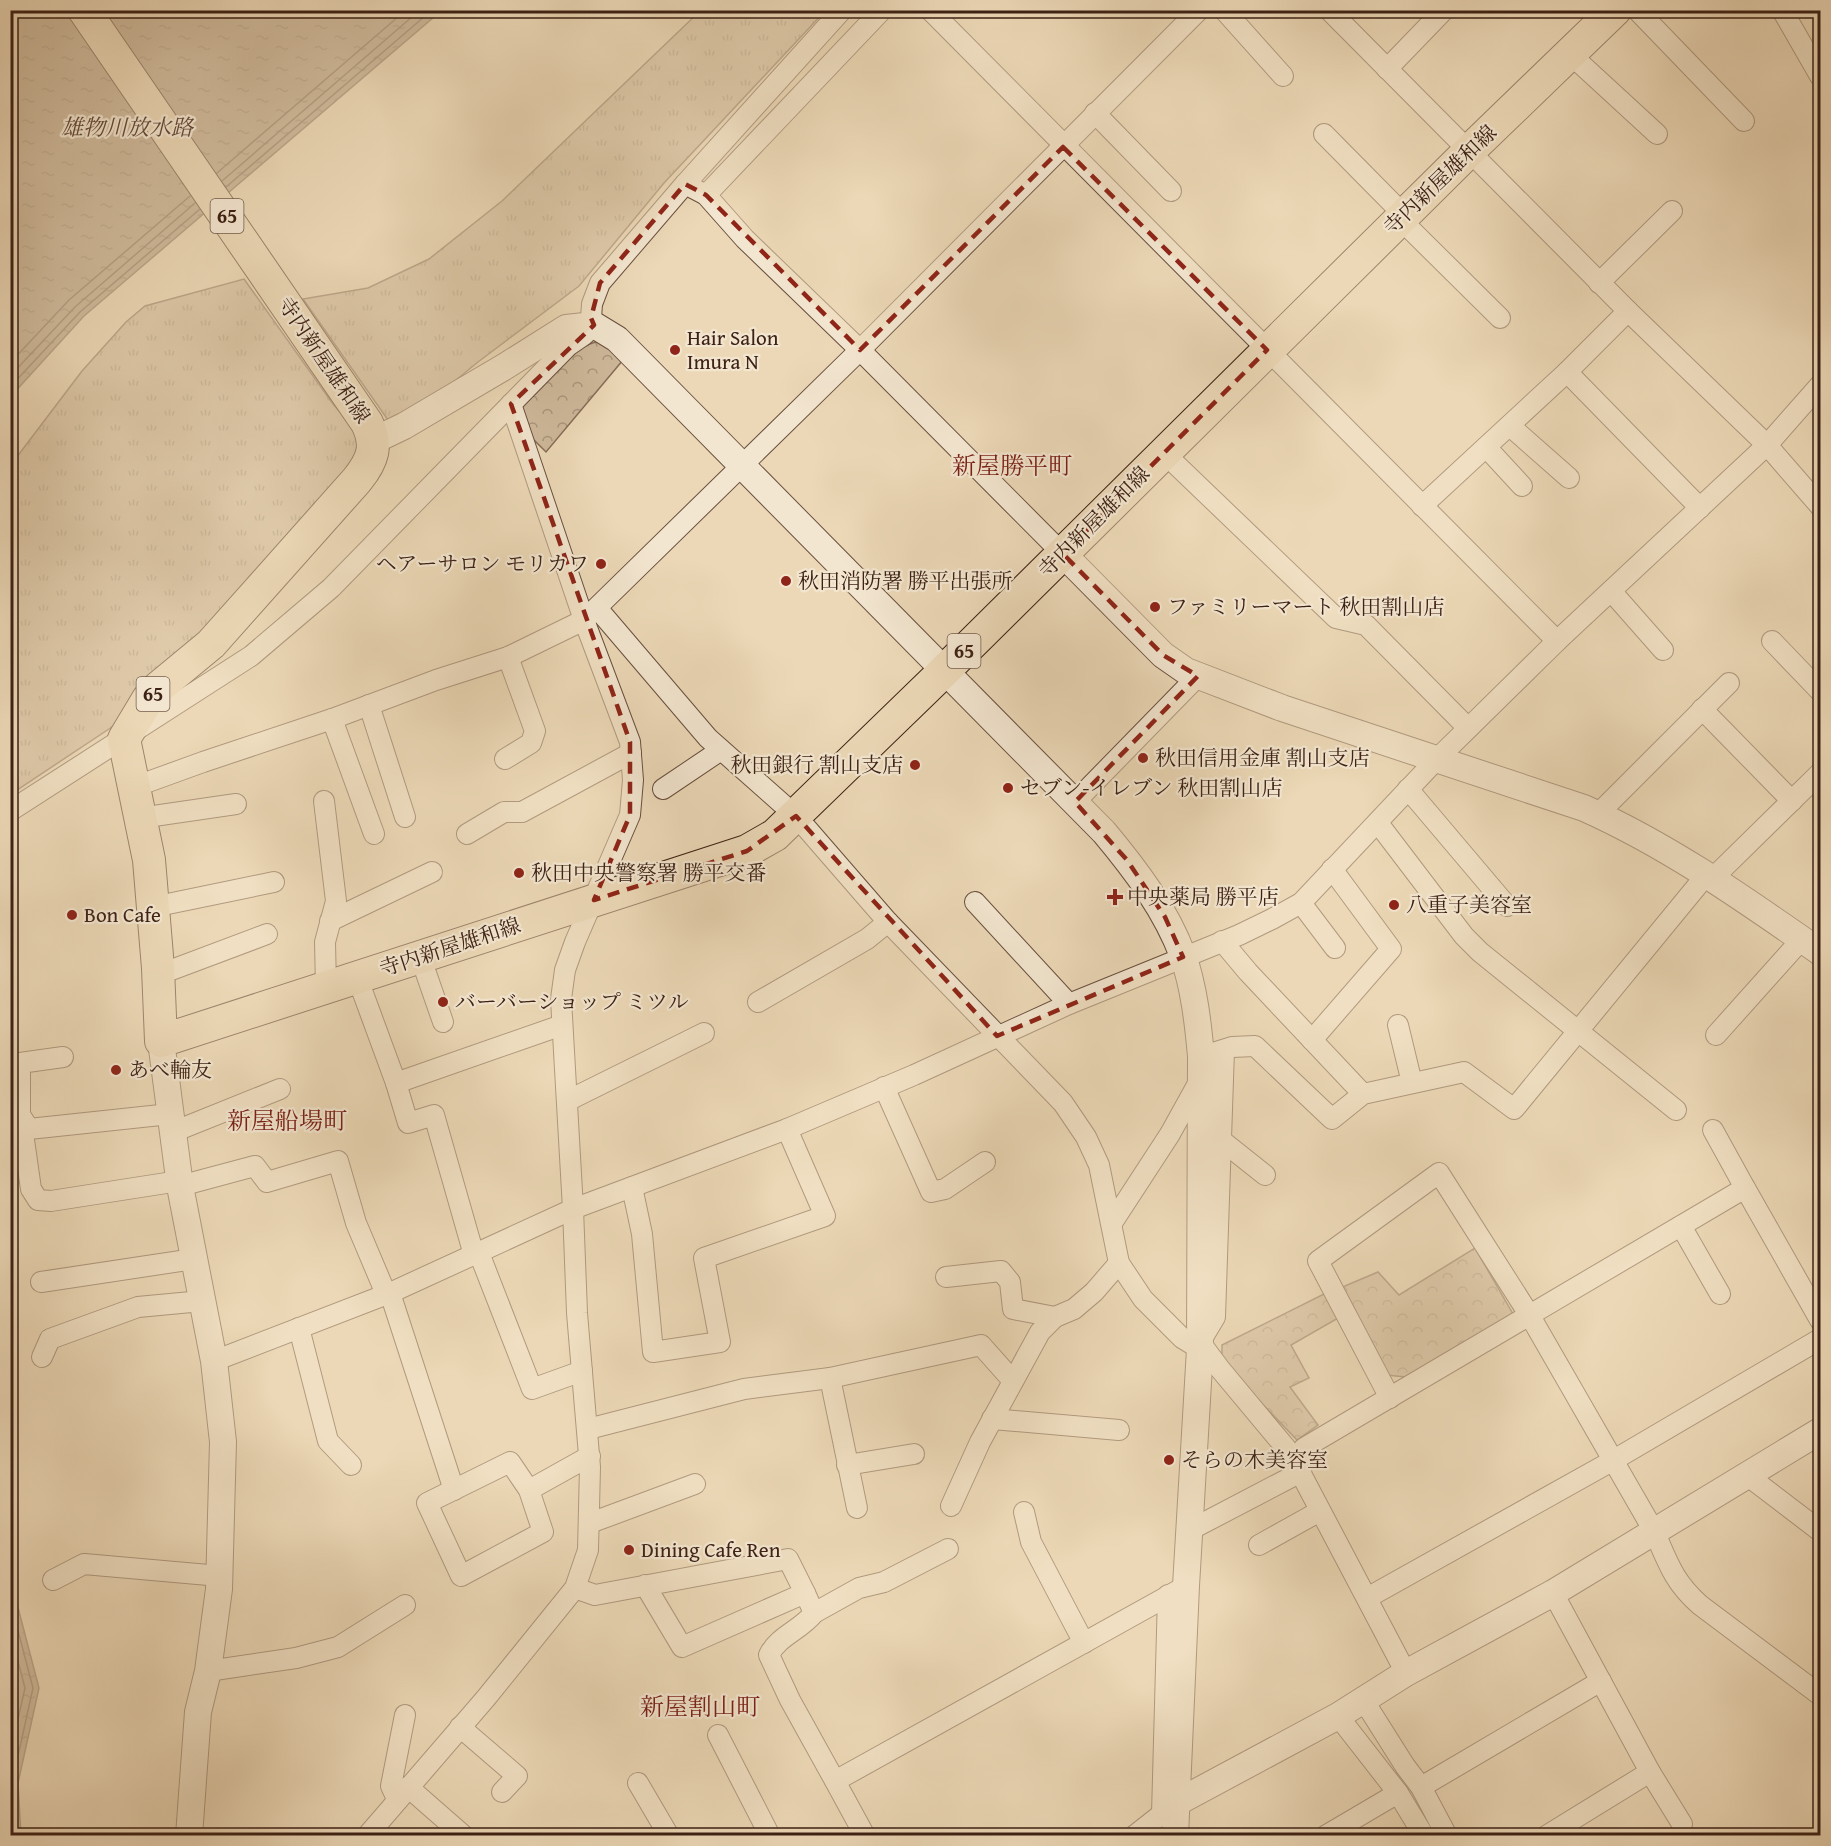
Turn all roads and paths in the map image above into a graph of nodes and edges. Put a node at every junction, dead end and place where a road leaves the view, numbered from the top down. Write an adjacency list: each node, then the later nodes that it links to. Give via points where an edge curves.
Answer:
1 (84, 10): 37 (main road, 寺内新屋雄和線 / 65)
2 (842, 10): 22 (street)
3 (882, 10): 24 (street)
4 (930, 10): 20 (street)
5 (1199, 10): 16 (street)
6 (1224, 10): 14 (street)
7 (1329, 10): 13 (street)
8 (1444, 10): 13 (street)
9 (1615, 10): 12 (main road, 寺内新屋雄和線 / 65)
10 (1637, 10): 17 (street)
11 (1782, 10): 15 (street)
12 (1570, 54): 19 (street); 21 (main road, 寺内新屋雄和線 / 65)
13 (1387, 69): 21 (street)
14 (1283, 76)
15 (1821, 76)
16 (1095, 114): 20 (street); 23 (street)
17 (1744, 121)
18 (1324, 134): 26 (street)
19 (1657, 134)
20 (1063, 147): 31 (street); 32 (street)
21 (1468, 152): 26 (main road, 寺内新屋雄和線 / 65); 27 (street)
22 (685, 184): 24 (street); 30 (street, via 600,284 592,304)
23 (1171, 191)
24 (706, 195): 31 (street, via 745,239)
25 (1672, 211): 27 (street)
26 (1402, 217): 29 (street); 32 (main road, 寺内新屋雄和線 / 65)
27 (1599, 283): 28 (street)
28 (1628, 312): 33 (street); 38 (street)
29 (1500, 318)
30 (594, 325): 35 (street); 37 (street, via 566,328 381,437); 41 (street, via 617,339)
31 (860, 350): 41 (street); 47 (street)
32 (1267, 350): 40 (main road, 寺内新屋雄和線 / 65); 44 (street)
33 (1567, 372): 36 (street); 46 (street)
34 (1821, 385): 38 (street)
35 (511, 404): 49 (street); 62 (street, via 331,588 251,656)
36 (1509, 426): 39 (street); 42 (street)
37 (370, 430): 62 (main road, 寺内新屋雄和線 / 65, via 373,447 368,466 357,480 212,644 148,699)
38 (1767, 445): 45 (street); 46 (street)
39 (1486, 447): 43 (street); 44 (street)
40 (1164, 453): 47 (main road, 寺内新屋雄和線 / 65); 61 (street, via 1336,618 1366,625)
41 (741, 465): 49 (street); 54 (street)
42 (1569, 478)
43 (1522, 486)
44 (1422, 506): 50 (street)
45 (1821, 506)
46 (1700, 508): 48 (street)
47 (1063, 554): 54 (main road, 寺内新屋雄和線 / 65); 55 (street, via 1163,656)
48 (1611, 591): 50 (street); 52 (street)
49 (590, 614): 53 (street); 63 (street); 64 (street)
50 (1557, 641): 61 (street)
51 (1772, 641): 57 (street)
52 (1663, 650)
53 (508, 657): 58 (street); 65 (street, via 535,731 531,743)
54 (945, 670): 73 (street); 77 (main road, 寺内新屋雄和線 / 65)
55 (1198, 676): 66 (street); 73 (street)
56 (1729, 683): 59 (street)
57 (1821, 691)
58 (369, 705): 60 (street); 78 (street)
59 (1702, 709): 72 (street); 76 (street)
60 (332, 719): 68 (street); 81 (street)
61 (1468, 728): 66 (street)
62 (124, 739): 68 (main road, 65); 75 (street)
63 (721, 750): 69 (street); 77 (street)
64 (631, 753): 82 (street, via 522,812 504,812); 87 (street, via 630,815)
65 (505, 759)
66 (1436, 760): 70 (street); 76 (street)
67 (1821, 773): 72 (street)
68 (134, 787): 79 (main road, 65)
69 (663, 789)
70 (1408, 789): 83 (street); 90 (street)
71 (324, 801): 92 (street, via 336,902)
72 (1792, 801): 85 (street)
73 (1075, 802): 99 (street, via 1127,860 1165,917)
74 (236, 804): 79 (street)
75 (10, 811)
76 (1598, 814): 85 (street)
77 (796, 816): 87 (main road, 寺内新屋雄和線 / 65, via 775,835 747,851); 93 (street)
78 (405, 817)
79 (140, 818): 91 (main road, 65)
80 (1381, 827): 108 (street, via 1479,952)
81 (374, 834)
82 (467, 834)
83 (1332, 869): 89 (street); 112 (street, via 1391,949)
84 (432, 872): 92 (street)
85 (1710, 876): 96 (street); 108 (street)
86 (274, 882): 91 (street)
87 (594, 900): 98 (main road, 寺内新屋雄和線 / 65); 107 (street, via 566,970)
88 (975, 902): 104 (street)
89 (1301, 903): 95 (street); 97 (street)
90 (1507, 906)
91 (153, 907): 100 (main road, 65)
92 (330, 921): 102 (street, via 325,942)
93 (888, 922): 103 (street, via 867,939); 111 (street)
94 (267, 934): 100 (street)
95 (1222, 941): 99 (street); 112 (street)
96 (1811, 945): 110 (street)
97 (1335, 948)
98 (420, 956): 101 (main road, 寺内新屋雄和線 / 65); 105 (street)
99 (1183, 957): 104 (street); 115 (street)
100 (158, 975): 113 (main road, 65)
101 (357, 977): 102 (main road, 寺内新屋雄和線 / 65); 116 (street)
102 (326, 987): 113 (main road, 寺内新屋雄和線 / 65)
103 (758, 1002)
104 (1069, 1004): 111 (street)
105 (443, 1022)
106 (1398, 1025): 117 (street)
107 (562, 1026): 116 (street); 121 (street)
108 (1577, 1032): 117 (street, via 1514,1109 1464,1072); 122 (street)
109 (704, 1033): 121 (street)
110 (1716, 1035)
111 (997, 1036): 118 (street); 134 (street, via 1063,1103 1086,1137 1099,1165)
112 (1312, 1040): 120 (street)
113 (161, 1041): 123 (street)
114 (63, 1057): 124 (street, via 20,1063 20,1115)
115 (1209, 1061): 120 (street, via 1255,1046 1332,1119); 127 (street); 134 (street, via 1170,1134); 149 (street)
116 (396, 1083): 136 (street, via 408,1123 434,1115)
117 (1412, 1083): 120 (street)
118 (884, 1088): 125 (street); 128 (street, via 932,1192 945,1190)
119 (279, 1089): 123 (street)
120 (1363, 1094)
121 (567, 1101): 133 (street)
122 (1676, 1110)
123 (171, 1123): 124 (street); 130 (street)
124 (29, 1129): 130 (street, via 23,1133 31,1189 38,1200)
125 (788, 1129): 131 (street); 131 (street, via 825,1216 704,1258 720,1342 652,1352 642,1234)
126 (1713, 1131): 132 (street)
127 (1221, 1140): 129 (street); 149 (street, via 1215,1317)
128 (985, 1162)
129 (1265, 1175)
130 (179, 1183): 137 (street); 141 (street, via 255,1166 267,1182 338,1161 356,1223)
131 (632, 1187): 133 (street)
132 (1745, 1188): 135 (street); 146 (street)
133 (573, 1209): 136 (street); 152 (street)
134 (1112, 1223): 138 (street)
135 (1681, 1226): 142 (street); 144 (street)
136 (476, 1254): 141 (street); 152 (street, via 532,1389)
137 (194, 1258): 140 (street); 143 (street)
138 (1119, 1263): 145 (street, via 1074,1309); 149 (street, via 1143,1299 1182,1338)
139 (946, 1277): 145 (street, via 1001,1271 1010,1282 1013,1309)
140 (41, 1282)
141 (388, 1294): 147 (street); 168 (street)
142 (1720, 1294)
143 (202, 1301): 150 (street, via 138,1307 50,1339); 151 (street)
144 (1530, 1316): 155 (street); 155 (street, via 1440,1173 1318,1261); 162 (street)
145 (1055, 1317): 154 (street, via 1040,1332)
146 (1821, 1320)
147 (299, 1328): 151 (street); 163 (street, via 328,1441)
148 (1821, 1339): 162 (street)
149 (1200, 1345): 165 (street, via 1277,1436); 175 (street)
150 (42, 1357)
151 (214, 1361): 180 (street, via 222,1442)
152 (582, 1371): 157 (street)
153 (830, 1378): 154 (street, via 981,1345); 157 (street, via 744,1389); 164 (street)
154 (1013, 1381): 156 (street)
155 (1390, 1398): 165 (street, via 1304,1448)
156 (992, 1419): 158 (street); 170 (street)
157 (588, 1429): 161 (street)
158 (1119, 1430)
159 (1821, 1431): 166 (street)
160 (914, 1454): 164 (street)
161 (590, 1456): 169 (street); 174 (street)
162 (1612, 1461): 177 (street); 187 (street)
163 (351, 1465)
164 (848, 1465): 171 (street)
165 (1301, 1472): 172 (street); 175 (street)
166 (1748, 1476): 176 (street); 177 (street)
167 (695, 1484): 174 (street)
168 (454, 1490): 169 (street, via 510,1462); 169 (street, via 427,1503 461,1576 543,1532)
169 (529, 1490)
170 (951, 1506)
171 (857, 1508)
172 (1320, 1511): 178 (street); 187 (street)
173 (1024, 1512): 190 (street, via 1031,1542)
174 (590, 1523): 183 (street, via 588,1550)
175 (1190, 1530): 184 (street)
176 (1821, 1531)
177 (1655, 1533): 186 (street); 194 (street, via 1683,1590)
178 (1259, 1545)
179 (948, 1549): 189 (street, via 884,1582 859,1588)
180 (220, 1576): 181 (street, via 84,1564); 191 (street)
181 (53, 1580)
182 (645, 1585): 183 (street, via 595,1594); 185 (street, via 788,1559); 185 (street, via 682,1647)
183 (575, 1588): 198 (street)
184 (1177, 1591): 190 (street); 207 (street)
185 (805, 1593): 189 (street)
186 (1553, 1593): 192 (street); 193 (street)
187 (1367, 1598): 192 (street)
188 (405, 1605): 191 (street, via 338,1647 296,1659)
189 (814, 1613): 201 (street, via 774,1646 769,1655)
190 (1084, 1643): 201 (street)
191 (208, 1671): 209 (street, via 198,1712)
192 (1406, 1673): 195 (street)
193 (1601, 1681): 200 (street); 203 (street)
194 (1821, 1695)
195 (1364, 1701): 197 (street); 203 (street)
196 (405, 1715): 205 (street, via 391,1785)
197 (1338, 1716): 206 (street); 207 (street)
198 (460, 1727): 204 (street, via 517,1776); 205 (street)
199 (718, 1735): 213 (street)
200 (1650, 1772): 208 (street); 220 (street)
201 (835, 1781): 214 (street)
202 (638, 1783): 212 (street)
203 (1421, 1787): 219 (street)
204 (502, 1792)
205 (403, 1793): 210 (street); 211 (street)
206 (1398, 1793): 217 (street); 218 (street)
207 (1169, 1808): 215 (street); 216 (street)
208 (1682, 1824)
209 (189, 1836)
210 (367, 1836)
211 (464, 1836)
212 (669, 1836)
213 (770, 1836)
214 (866, 1836)
215 (1134, 1836)
216 (1175, 1836)
217 (1325, 1836)
218 (1424, 1836)
219 (1447, 1836)
220 (1546, 1836)

